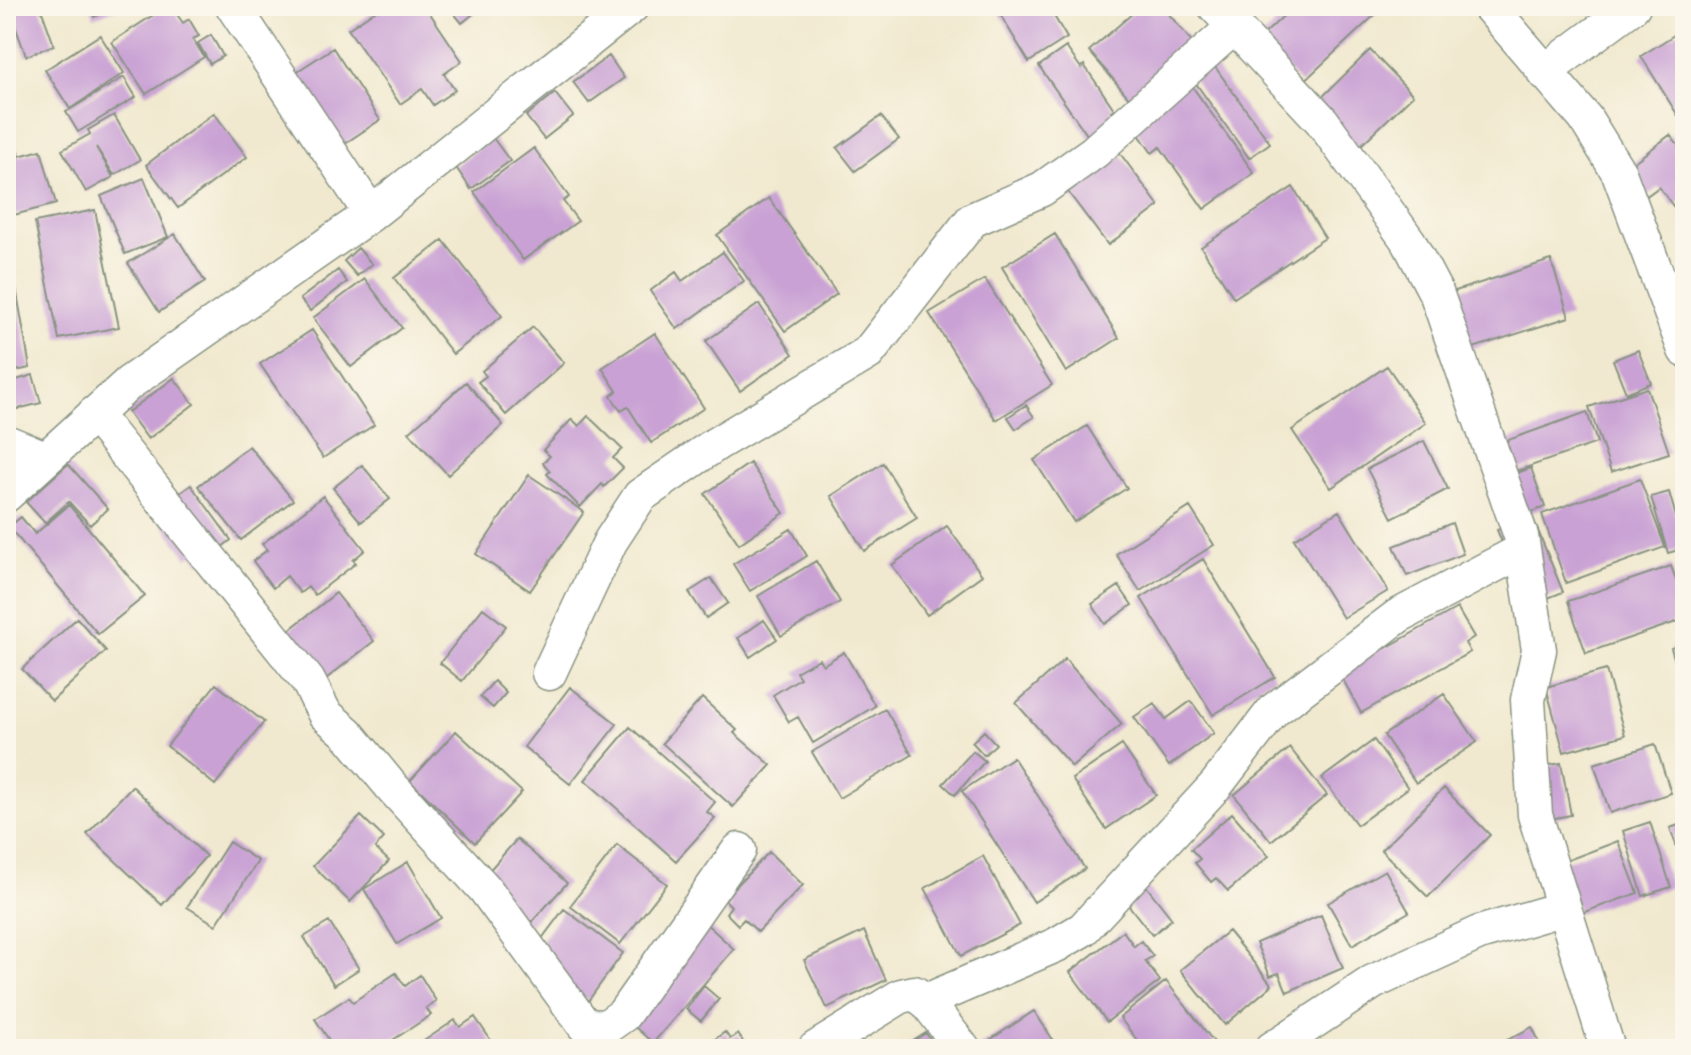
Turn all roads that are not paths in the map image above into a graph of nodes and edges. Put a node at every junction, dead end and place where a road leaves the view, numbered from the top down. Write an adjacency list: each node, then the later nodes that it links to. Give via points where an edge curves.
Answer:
1 (233, 6): 7 (street)
2 (632, 6): 7 (street)
3 (1489, 6): 6 (street)
4 (1633, 6): 6 (street)
5 (1224, 16): 13 (street, via 1322,121 1409,242 1437,295); 14 (street, via 1094,152 1042,189 972,220 868,353 640,496 610,542)
6 (1544, 72): 8 (street, via 1585,118 1619,173)
7 (371, 214): 9 (street, via 129,383)
8 (1685, 350)
9 (94, 414): 11 (street); 15 (street, via 308,681 325,714 485,889 585,1026 606,1027 623,1015)
10 (6, 442): 11 (street)
11 (45, 458): 12 (street)
12 (6, 495)
13 (1523, 550): 16 (street, via 1539,650 1528,700 1535,815); 17 (street, via 1398,616 1273,711 1216,785 1083,929)
14 (549, 673)
15 (739, 850)
16 (1564, 908): 20 (street, via 1479,933 1373,982); 21 (street)
17 (926, 1001): 18 (street, via 914,993 901,996); 19 (street)
18 (815, 1049)
19 (963, 1049)
20 (1272, 1049)
21 (1608, 1049)

